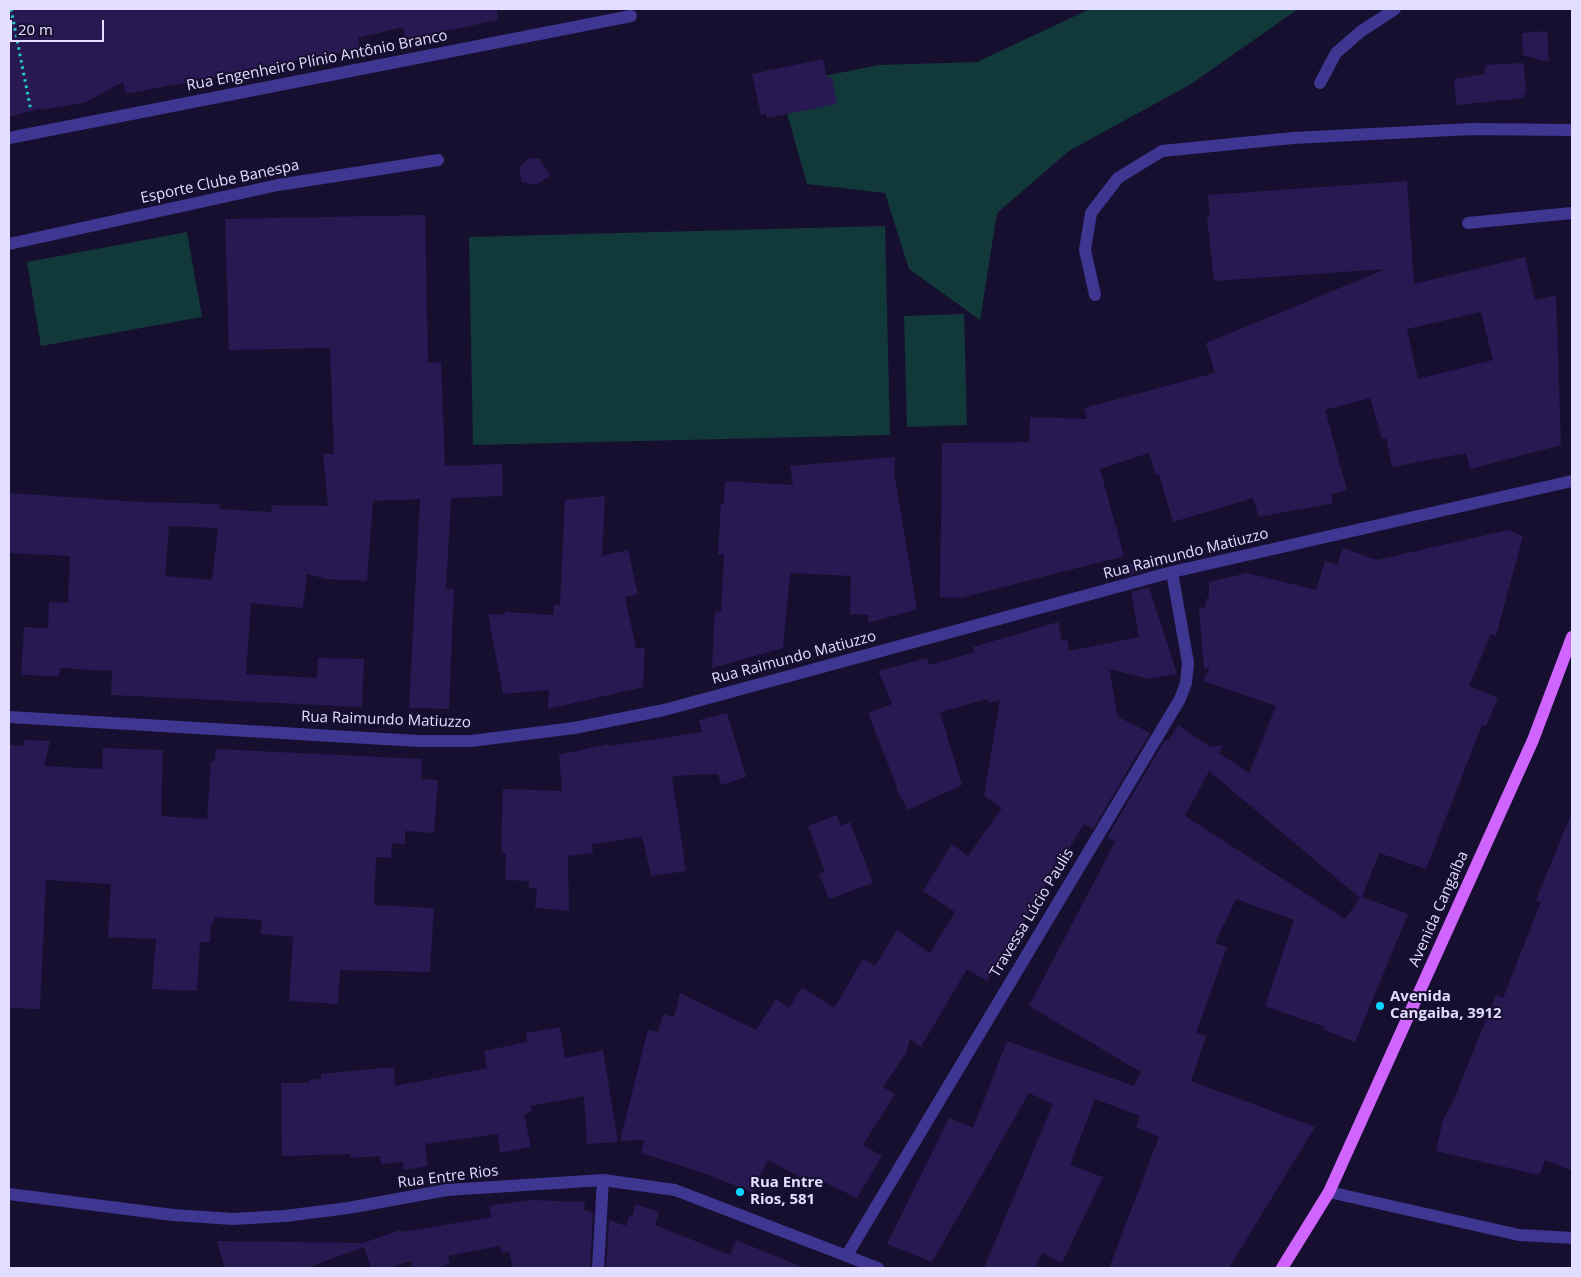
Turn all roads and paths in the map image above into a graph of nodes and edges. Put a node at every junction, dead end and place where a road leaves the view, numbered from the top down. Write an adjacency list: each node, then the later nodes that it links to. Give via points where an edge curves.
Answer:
1 (11, 9): 6 (path)
2 (1395, 9): 4 (street, via 1336,53)
3 (631, 16): 6 (street, Rua Engenheiro Plínio Antônio Branco)
4 (1320, 83)
5 (1572, 130): 12 (street, via 1470,130 1303,138 1162,151 1118,178 1091,212 1084,250)
6 (35, 133): 7 (street, Rua Engenheiro Plínio Antônio Branco)
7 (9, 138)
8 (438, 160): 11 (street, Esporte Clube Banespa, via 278,185)
9 (1572, 213): 10 (street)
10 (1468, 223)
11 (9, 244)
12 (1095, 295)
13 (1572, 481): 14 (street, Rua Raimundo Matiuzzo)
14 (1172, 572): 16 (street, Rua Raimundo Matiuzzo, via 664,710 574,728 481,740 418,741); 21 (street, Travessa Lúcio Paulis, via 1188,663 1180,699)
15 (1572, 637): 18 (main road, Avenida Cangaíba, via 1533,740)
16 (9, 716)
17 (603, 1180): 19 (street, Rua Entre Rios, via 448,1190 348,1208 234,1219 173,1215); 21 (street, Rua Entre Rios, via 675,1190); 22 (street)
18 (1329, 1192): 20 (street, via 1519,1235); 24 (main road, Avenida Cangaíba)
19 (9, 1194)
20 (1572, 1238)
21 (847, 1255): 23 (street, Rua Entre Rios)
22 (598, 1268)
23 (878, 1268)
24 (1282, 1268)

